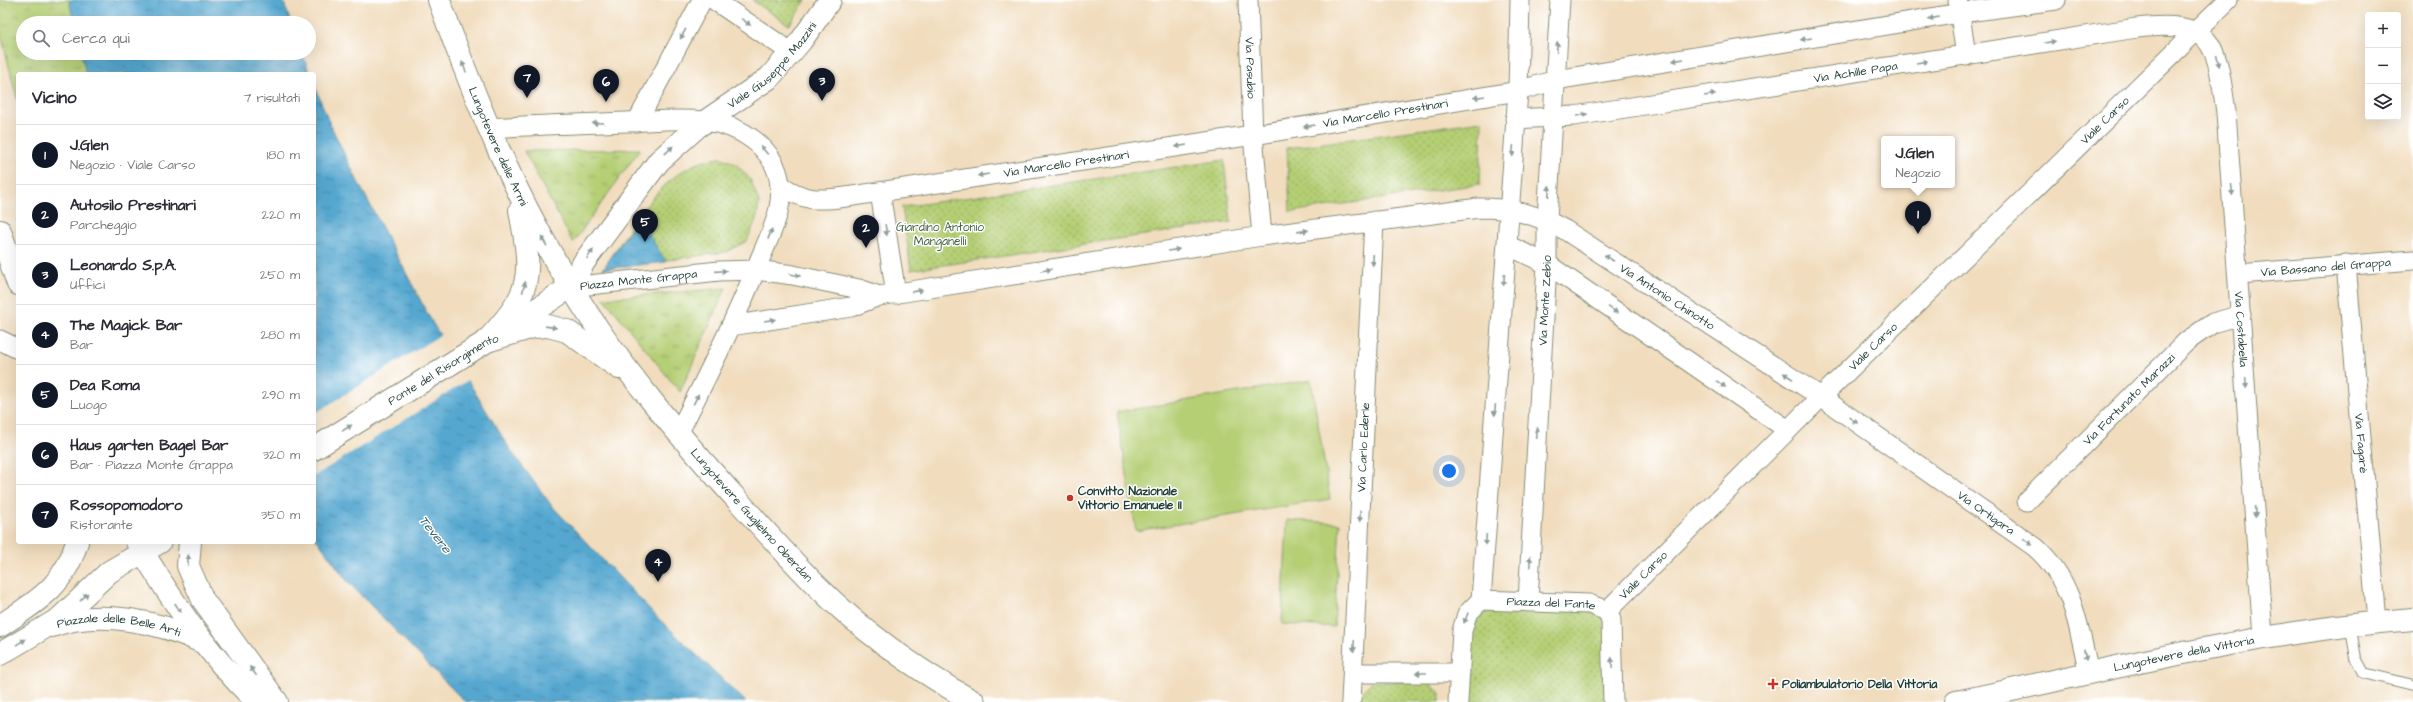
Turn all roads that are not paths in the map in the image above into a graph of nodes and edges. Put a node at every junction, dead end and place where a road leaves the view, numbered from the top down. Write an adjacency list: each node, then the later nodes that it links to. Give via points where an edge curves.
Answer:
1 (439, 0): 20 (main road, Lungotevere delle Armi, one-way to 1)
2 (702, 0): 19 (street, one-way to 19)
3 (714, 0): 12 (street, one-way to 12)
4 (830, 0): 12 (main road, Viale Giuseppe Mazzini)
5 (1248, 0): 21 (street, Via Pasubio)
6 (1520, 0): 15 (street)
7 (1560, 0): 14 (street, Via Monte Zebio, one-way to 7)
8 (2056, 0): 10 (street)
9 (2228, 0): 11 (street, Viale Carso)
10 (1959, 7): 13 (street); 14 (street, one-way to 14)
11 (2196, 30): 13 (street, Via Achille Papa, one-way to 11, via 2151,26); 35 (street, Via Costabella, one-way to 35, via 2213,48 2220,68); 45 (street, Viale Carso)
12 (792, 53): 18 (main road, Viale Giuseppe Mazzini, via 760,86)
13 (1966, 56): 16 (street, Via Achille Papa, one-way to 13)
14 (1556, 80): 15 (street); 16 (street, Via Monte Zebio)
15 (1518, 91): 17 (street); 21 (street, Via Marcello Prestinari, one-way to 21)
16 (1554, 118): 17 (street, Via Achille Papa); 26 (street, Via Monte Zebio, one-way to 16)
17 (1515, 120): 25 (street, one-way to 25)
18 (706, 121): 19 (street); 22 (street, one-way to 18, via 770,159 752,138 737,129); 37 (main road, Piazza Monte Grappa, one-way to 18, via 584,262 653,168 676,144)
19 (637, 122): 20 (street, one-way to 20)
20 (488, 128): 24 (main road, Lungotevere delle Armi)
21 (1253, 135): 23 (street, Via Marcello Prestinari, one-way to 23); 29 (street)
22 (780, 185): 23 (street, Via Marcello Prestinari, via 809,200); 34 (street, one-way to 22, via 774,223 779,205)
23 (880, 192): 38 (street, one-way to 38)
24 (518, 194): 37 (main road, Lungotevere delle Armi, one-way to 24); 42 (main road, one-way to 24, via 519,299 526,279 527,254)
25 (1509, 208): 26 (street, Via Antonio Chinotto); 27 (street, via 1479,208); 30 (street)
26 (1546, 220): 32 (street, Via Monte Zebio); 45 (street, Via Antonio Chinotto, one-way to 26)
27 (1374, 221): 29 (street, one-way to 27); 64 (street, Via Carlo Ederle, one-way to 64)
28 (0, 231): 36 (main road)
29 (1262, 236): 38 (street, one-way to 29)
30 (1507, 245): 32 (street); 53 (street, one-way to 53)
31 (2413, 260): 33 (street, Via Bassano del Grappa)
32 (1547, 264): 46 (street, one-way to 46); 54 (street, Via Monte Zebio, one-way to 32)
33 (2346, 264): 35 (street, Via Bassano del Grappa); 57 (street, Via Fagarè)
34 (756, 270): 37 (street, Piazza Monte Grappa, one-way to 34, via 719,271); 38 (street, Piazza Monte Grappa, one-way to 38); 40 (street)
35 (2239, 274): 39 (street, Via Costabella)
36 (16, 278)
37 (570, 287): 42 (main road, Ponte del Risorgimento); 44 (main road, Lungotevere Guglielmo Oberdan)
38 (887, 295): 40 (street, one-way to 38, via 851,307)
39 (2241, 315): 49 (street, Via Fortunato Marazzi, via 2213,323 2187,341); 61 (street, Via Costabella, one-way to 61)
40 (731, 326): 47 (street, one-way to 40)
41 (0, 340): 43 (street)
42 (487, 341): 44 (main road, one-way to 44, via 533,327 555,327 579,338); 48 (main road, Ponte del Risorgimento, one-way to 42)
43 (16, 348)
44 (635, 379): 47 (main road, Lungotevere Guglielmo Oberdan)
45 (1821, 397): 46 (street, Viale Carso); 66 (street, Via Ortigara, one-way to 66, via 2042,554 2058,574 2071,598)
46 (1788, 430): 55 (street, Viale Carso)
47 (678, 434): 70 (main road, Lungotevere Guglielmo Oberdan, via 796,564 842,610 899,655 935,680)
48 (316, 448)
49 (2027, 500)
50 (76, 544): 59 (main road, via 69,566 57,583 29,607)
51 (190, 544): 69 (main road, one-way to 51, via 202,600 188,566)
52 (146, 545): 60 (main road, Piazzale delle Belle Arti, one-way to 52, via 65,614 109,572); 62 (main road, one-way to 62, via 180,613)
53 (1481, 600): 54 (street, Piazza del Fante); 65 (street, one-way to 65, via 1472,607 1465,619)
54 (1528, 601): 55 (street, Piazza del Fante, via 1589,604)
55 (1607, 611): 73 (street, Piazza del Fante, one-way to 55, via 1610,620)
56 (2413, 619): 57 (main road, Lungotevere della Vittoria)
57 (2377, 622): 58 (main road, Lungotevere della Vittoria)
58 (2350, 624): 61 (main road, Lungotevere della Vittoria); 67 (lane, via 2356,658 2364,673)
59 (0, 626)
60 (42, 629): 62 (main road, Piazzale delle Belle Arti, via 71,621 113,620 164,627); 63 (main road, one-way to 60)
61 (2263, 637): 66 (main road, Lungotevere della Vittoria)
62 (202, 642): 68 (main road)
63 (0, 654)
64 (1353, 673): 65 (street, one-way to 64); 71 (street)
65 (1460, 673): 72 (street)
66 (2089, 674): 74 (main road, Lungotevere della Vittoria)
67 (2413, 685)
68 (258, 702)
69 (277, 702)
70 (974, 702)
71 (1351, 702)
72 (1458, 702)
73 (1613, 702)
74 (1956, 702)

